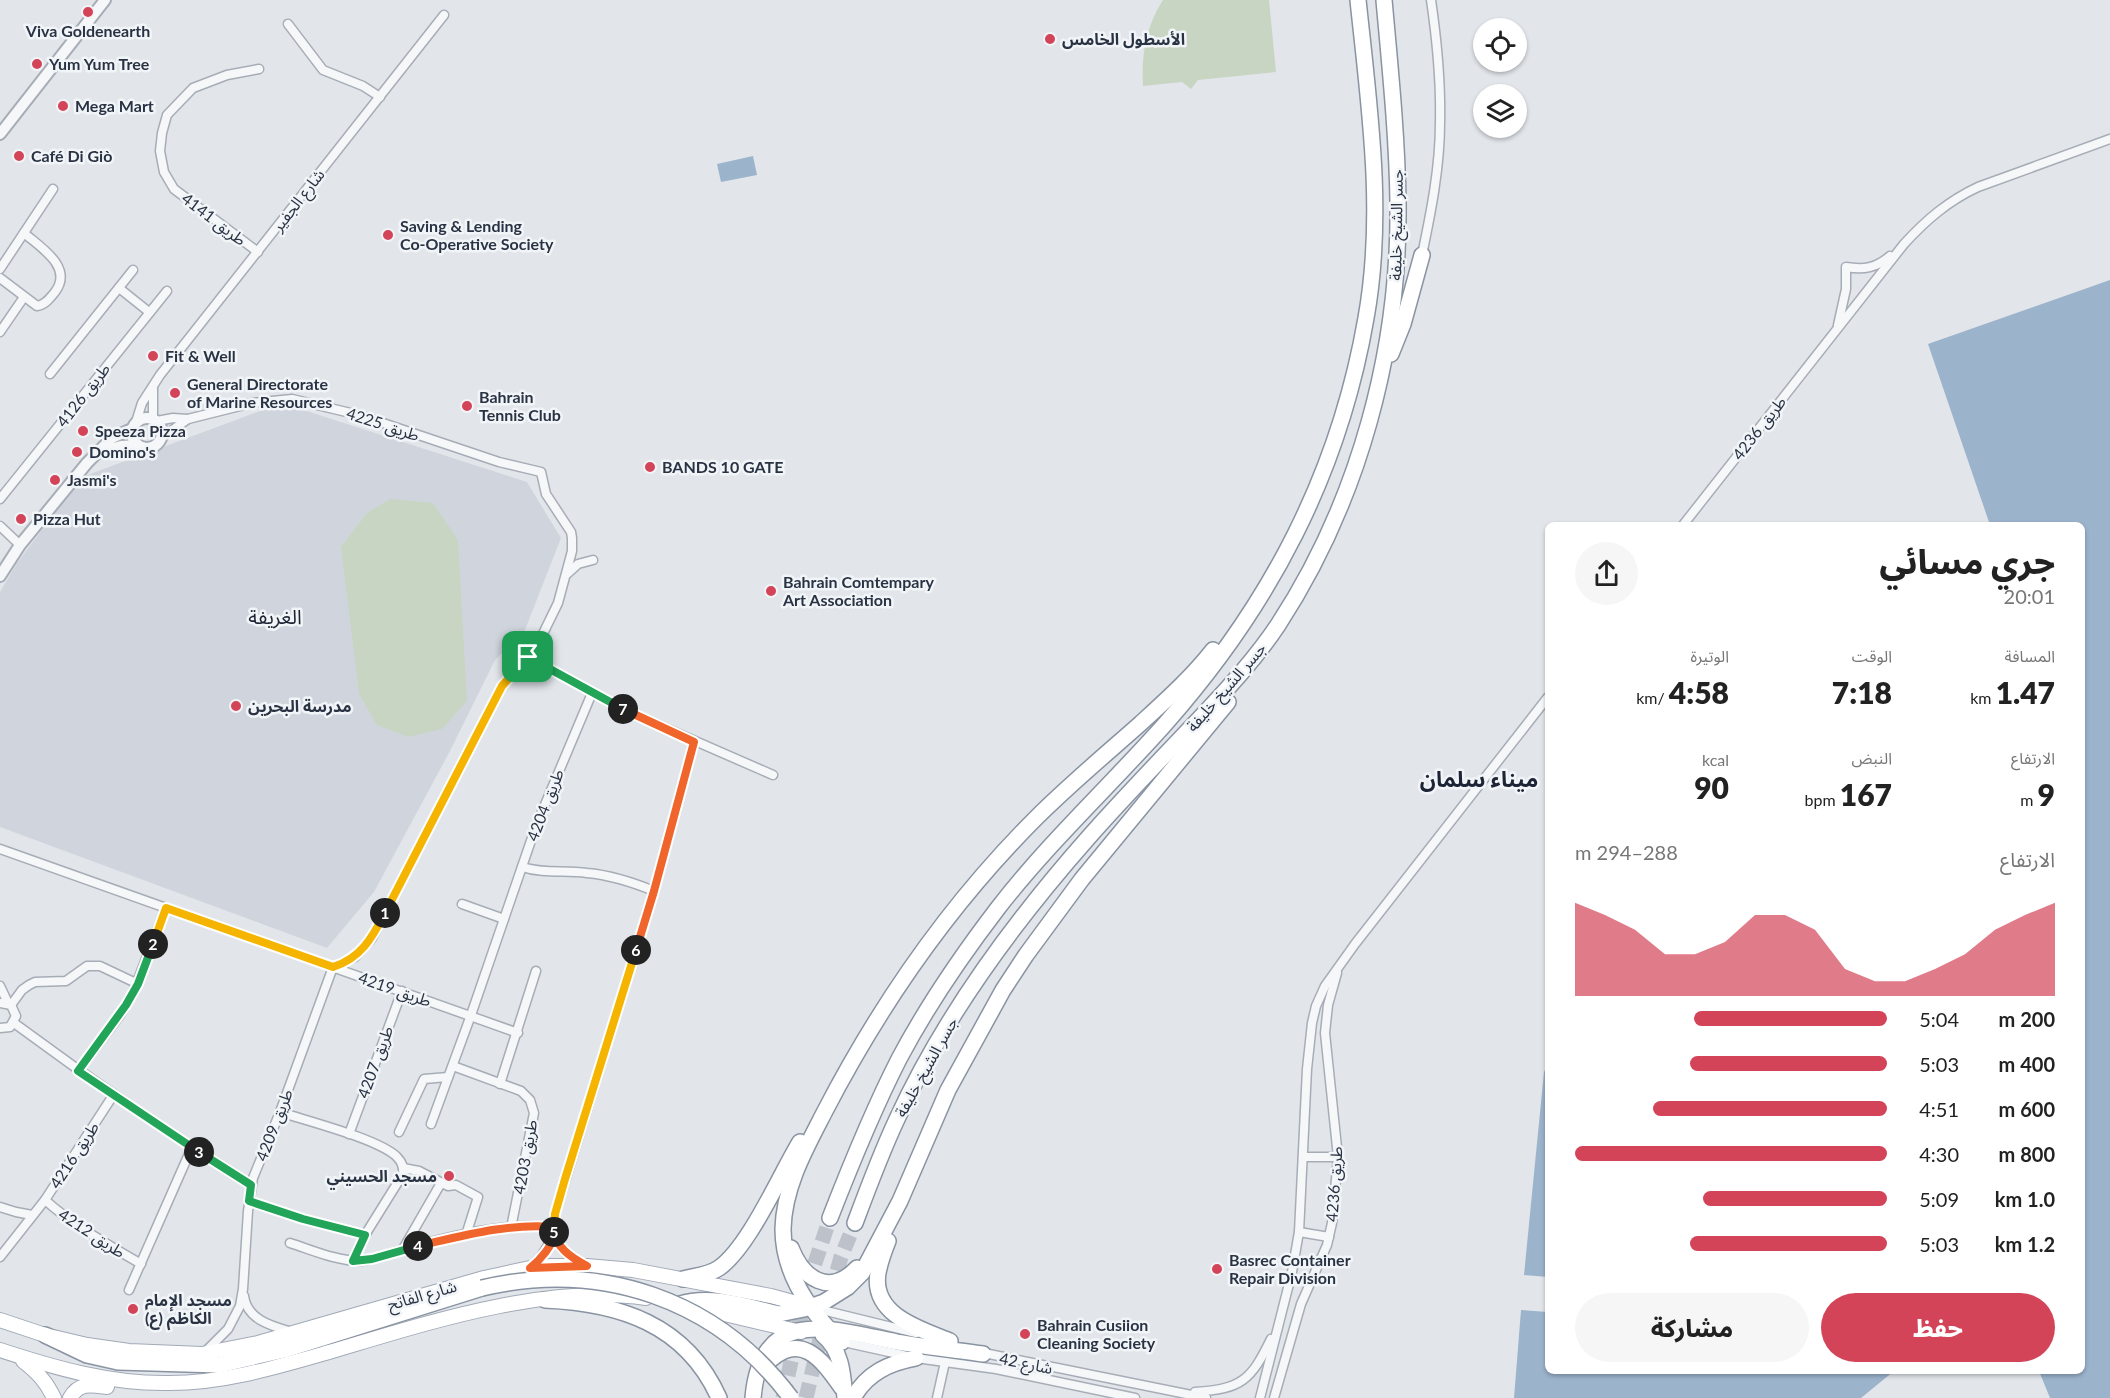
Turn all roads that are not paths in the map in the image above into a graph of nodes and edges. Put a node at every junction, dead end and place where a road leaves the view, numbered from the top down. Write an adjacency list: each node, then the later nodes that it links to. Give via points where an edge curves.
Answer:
1 (105, 0): 9 (street)
2 (1358, 0): 41 (highway, جسر الشيخ خليفة, via 1373,160 1373,256 1367,317 1352,384 1317,489 1295,537)
3 (1384, 0): 26 (highway, جسر الشيخ خليفة, via 1398,204 1393,309)
4 (1431, 0): 15 (street, via 1438,51 1440,125 1433,202)
5 (444, 15): 8 (street, شارع الجفير)
6 (288, 24): 8 (street, via 323,70)
7 (259, 69): 14 (street, طريق 4141, via 193,88 167,115 160,151 164,172 174,189)
8 (380, 97): 14 (street, شارع الجفير)
9 (0, 134)
10 (2110, 139): 13 (street, via 1960,195)
11 (53, 189): 12 (street)
12 (24, 233): 16 (street); 21 (street, via 52,257 61,274 58,287 43,305 34,305)
13 (1904, 244): 23 (street, طريق 4236); 23 (street, طريق 4236, via 1871,268 1846,267 1846,289)
14 (258, 252): 27 (street, شارع الجفير)
15 (1422, 255): 26 (highway, via 1403,324)
16 (0, 268)
17 (133, 270): 19 (street)
18 (0, 278): 21 (street)
19 (119, 288): 22 (street); 25 (street)
20 (167, 291): 22 (street, طريق 4126)
21 (24, 297): 24 (street)
22 (149, 312): 34 (street, طريق 4126)
23 (1836, 331): 35 (street, طريق 4236)
24 (0, 332)
25 (50, 374)
26 (1380, 376): 43 (highway, جسر الشيخ خليفة, via 1363,446 1342,501 1293,600)
27 (154, 386): 29 (street); 30 (street, شارع الجفير, via 142,403)
28 (188, 419): 29 (street, طريق 4225); 31 (street, طريق 4225); 40 (street, طريق 4225, via 266,400 292,399 359,415 541,472 546,494 571,532 572,551)
29 (155, 420): 30 (street, via 146,417); 31 (street, via 162,429)
30 (134, 426): 32 (street, via 132,438); 33 (street, via 112,438)
31 (161, 438): 32 (street, via 150,447)
32 (137, 445): 33 (street)
33 (97, 453): 37 (street)
34 (0, 499)
35 (1685, 522)
36 (0, 526): 37 (street)
37 (20, 545): 39 (street)
38 (592, 560): 40 (street, via 578,564)
39 (0, 576)
40 (565, 577): 42 (street, via 553,616)
41 (1251, 613): 71 (highway, via 1230,628 1159,707 1037,817 964,896 893,994); 87 (highway, جسر الشيخ خليفة, via 1193,691 1001,904 972,943 901,1055)
42 (528, 657): 44 (street); 56 (street, via 502,686 372,938 355,957)
43 (1253, 661): 84 (highway, via 1226,704 1082,879 1026,955 948,1090); 88 (highway, جسر الشيخ خليفة, via 1084,843 992,957 960,1005 897,1117)
44 (592, 693): 46 (street); 50 (street, طريق 4204, via 550,789)
45 (1545, 701): 55 (street, طريق 4236)
46 (694, 742): 47 (street); 51 (street)
47 (773, 775)
48 (0, 849): 49 (street); 53 (street, طريق 4219)
49 (0, 854)
50 (522, 867): 51 (street, via 585,872); 54 (street, طريق 4204)
51 (654, 891): 91 (street, via 565,1179)
52 (462, 904): 54 (street)
53 (166, 908): 56 (street, طريق 4219); 58 (street)
54 (504, 919): 62 (street, طريق 4204)
55 (1341, 963): 77 (street, طريق 4236, via 1320,996 1312,1023); 78 (street, طريق 4236, via 1328,1005 1325,1034)
56 (333, 967): 60 (street, طريق 4219); 72 (street, طريق 4209)
57 (536, 971): 65 (street)
58 (138, 984): 61 (street, via 100,966 87,966 66,981 35,982); 67 (street)
59 (0, 986): 61 (street)
60 (402, 991): 62 (street, طريق 4219); 75 (street, طريق 4207)
61 (6, 1004): 63 (street, via 16,1012)
62 (471, 1015): 65 (street, طريق 4219); 66 (street, طريق 4204)
63 (14, 1023): 64 (street); 67 (street)
64 (0, 1029)
65 (518, 1033): 69 (street)
66 (453, 1066): 68 (street, طريق 4204); 69 (street, طريق 4203)
67 (78, 1071): 70 (street)
68 (448, 1077): 73 (street, طريق 4204); 74 (street, via 424,1079)
69 (500, 1083): 89 (street, طريق 4203, via 526,1095 534,1113)
70 (114, 1094): 76 (street); 82 (street, طريق 4216)
71 (833, 1095): 90 (highway, via 801,1157 786,1202); 104 (highway, via 811,1124 731,1256 708,1274)
72 (280, 1112): 75 (street); 81 (street, طريق 4209)
73 (431, 1124)
74 (399, 1132)
75 (349, 1134): 79 (street, via 389,1151)
76 (192, 1147): 81 (street); 101 (street, طريق 4212)
77 (1303, 1157): 78 (street); 92 (street, طريق 4236)
78 (1338, 1157): 95 (street, طريق 4236)
79 (403, 1168): 80 (street, via 419,1171); 93 (street)
80 (441, 1183): 94 (street, via 456,1185 478,1197); 97 (street)
81 (251, 1185): 83 (street, طريق 4209)
82 (45, 1200): 86 (street, طريق 4216); 101 (street, طريق 4212)
83 (249, 1201): 93 (street); 105 (street, طريق 4209)
84 (900, 1201): 98 (highway); 119 (highway, via 878,1274 882,1298 901,1320)
85 (0, 1206): 86 (street)
86 (32, 1215): 99 (street, طريق 4216)
87 (830, 1218)
88 (855, 1223)
89 (511, 1228): 91 (street, via 531,1226); 94 (street)
90 (783, 1228): 98 (highway, via 800,1266 812,1278 825,1282 854,1272); 110 (highway, via 790,1271)
91 (554, 1232): 102 (street, via 569,1256); 103 (street)
92 (1299, 1232): 95 (street); 114 (street, طريق 4236)
93 (365, 1235): 100 (street)
94 (466, 1235): 97 (street)
95 (1329, 1237): 142 (street, طريق 4236, via 1301,1304)
96 (290, 1243): 100 (street)
97 (403, 1249): 100 (street)
98 (874, 1251): 110 (highway, via 862,1273 848,1287)
99 (0, 1257)
100 (353, 1261)
101 (141, 1264): 106 (street, طريق 4212)
102 (587, 1266): 103 (main road, شارع الفاتح); 104 (main road, شارع الفاتح)
103 (530, 1268): 117 (main road, شارع الفاتح, via 453,1286)
104 (683, 1279): 108 (main road, شارع الفاتح)
105 (243, 1289): 117 (street, طريق 4209, via 252,1314 264,1323); 123 (street, طريق 4209, via 233,1323)
106 (129, 1290)
107 (545, 1300): 109 (main road, شارع الفاتح, via 637,1297); 130 (main road, شارع الفاتح, via 461,1314 245,1374 180,1383); 135 (highway, via 609,1307 650,1323 686,1350)
108 (784, 1300): 110 (main road, شارع الفاتح); 111 (highway)
109 (680, 1304): 111 (highway, via 704,1300 779,1314); 115 (main road, شارع الفاتح)
110 (811, 1307): 111 (highway); 112 (street, شارع الفاتح); 116 (highway)
111 (796, 1311): 116 (highway)
112 (848, 1317): 119 (street, شارع 42)
113 (0, 1320): 118 (main road, شارع الفاتح)
114 (1278, 1322): 131 (street, via 1259,1363 1241,1383 1215,1391); 141 (street, طريق 4236)
115 (795, 1331): 116 (highway); 128 (highway, via 773,1344 764,1354)
116 (823, 1331): 120 (highway); 124 (highway); 132 (highway, via 838,1355)
117 (294, 1333): 123 (main road, شارع الفاتح)
118 (45, 1335): 123 (main road, شارع الفاتح, via 108,1349); 137 (highway, bridge, via 87,1355 118,1362 219,1365 284,1350 482,1288 529,1279 571,1279 610,1283 681,1306 726,1334 768,1371)
119 (950, 1341): 124 (street, شارع 42)
120 (842, 1342): 125 (street, شارع 42)
121 (0, 1350): 122 (main road, شارع الفاتح)
122 (14, 1354): 130 (main road, شارع الفاتح, via 46,1365); 133 (main road, via 36,1371)
123 (202, 1354)
124 (983, 1354): 127 (street, شارع 42)
125 (916, 1358): 126 (street, شارع 42); 132 (highway, via 880,1370)
126 (945, 1362): 129 (street, شارع 42); 138 (street)
127 (1054, 1368): 129 (street); 131 (street, شارع 42)
128 (757, 1373): 132 (highway, via 781,1351 800,1348 821,1360); 136 (highway)
129 (1052, 1381): 139 (street, شارع 42)
130 (136, 1382): 134 (main road, via 123,1388 82,1385)
131 (1182, 1393): 140 (street, شارع 42)
132 (847, 1396)
133 (54, 1398)
134 (70, 1398)
135 (719, 1398)
136 (753, 1398)
137 (791, 1398)
138 (937, 1398)
139 (1135, 1398)
140 (1206, 1398)
141 (1260, 1398)
142 (1274, 1398)

